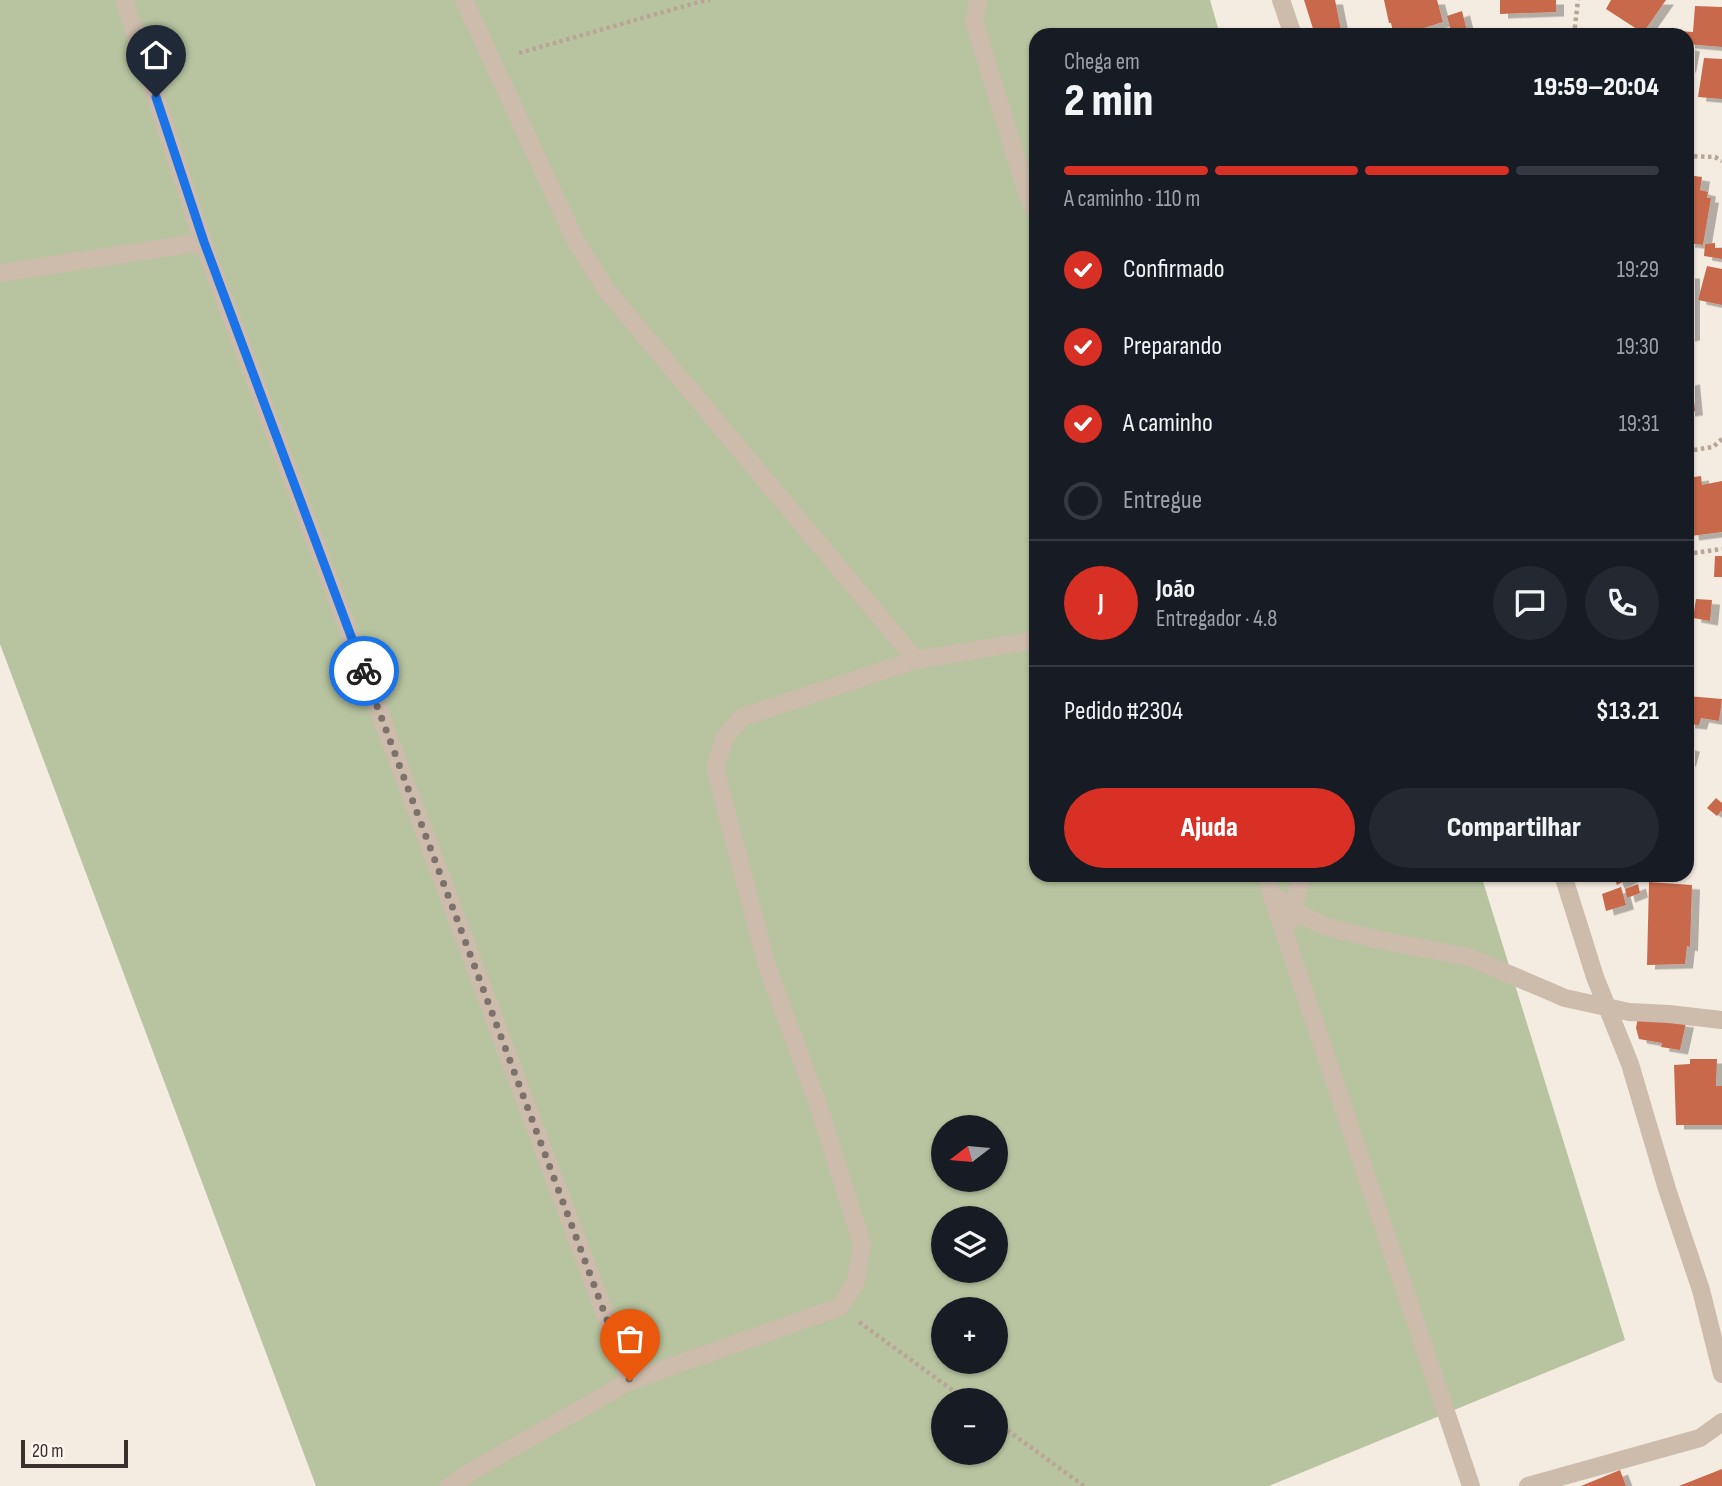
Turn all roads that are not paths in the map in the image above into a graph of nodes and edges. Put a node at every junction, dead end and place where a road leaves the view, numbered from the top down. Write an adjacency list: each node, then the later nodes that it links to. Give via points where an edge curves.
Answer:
1 (124, 0): 7 (street)
2 (464, 0): 10 (street, via 576,242 608,292)
3 (978, 0): 6 (street, via 974,21)
4 (1282, 0): 5 (street)
5 (1291, 28)
6 (1029, 196)
7 (204, 242): 8 (street); 19 (street)
8 (0, 273)
9 (1029, 641): 10 (street)
10 (916, 660): 19 (street, via 742,717 725,738 715,768 767,966 819,1107 862,1244 856,1281 840,1307)
11 (1299, 882): 14 (street)
12 (1565, 882): 16 (street)
13 (1269, 884): 14 (street); 15 (street)
14 (1293, 911): 15 (street); 16 (street, via 1327,927 1469,957 1565,998)
15 (1293, 958): 22 (street)
16 (1606, 1007): 17 (street); 18 (street, via 1630,1064 1701,1290)
17 (1722, 1020)
18 (1722, 1374)
19 (630, 1381): 21 (street)
20 (1722, 1422): 23 (street, via 1700,1438)
21 (449, 1486)
22 (1471, 1486)
23 (1528, 1486)

